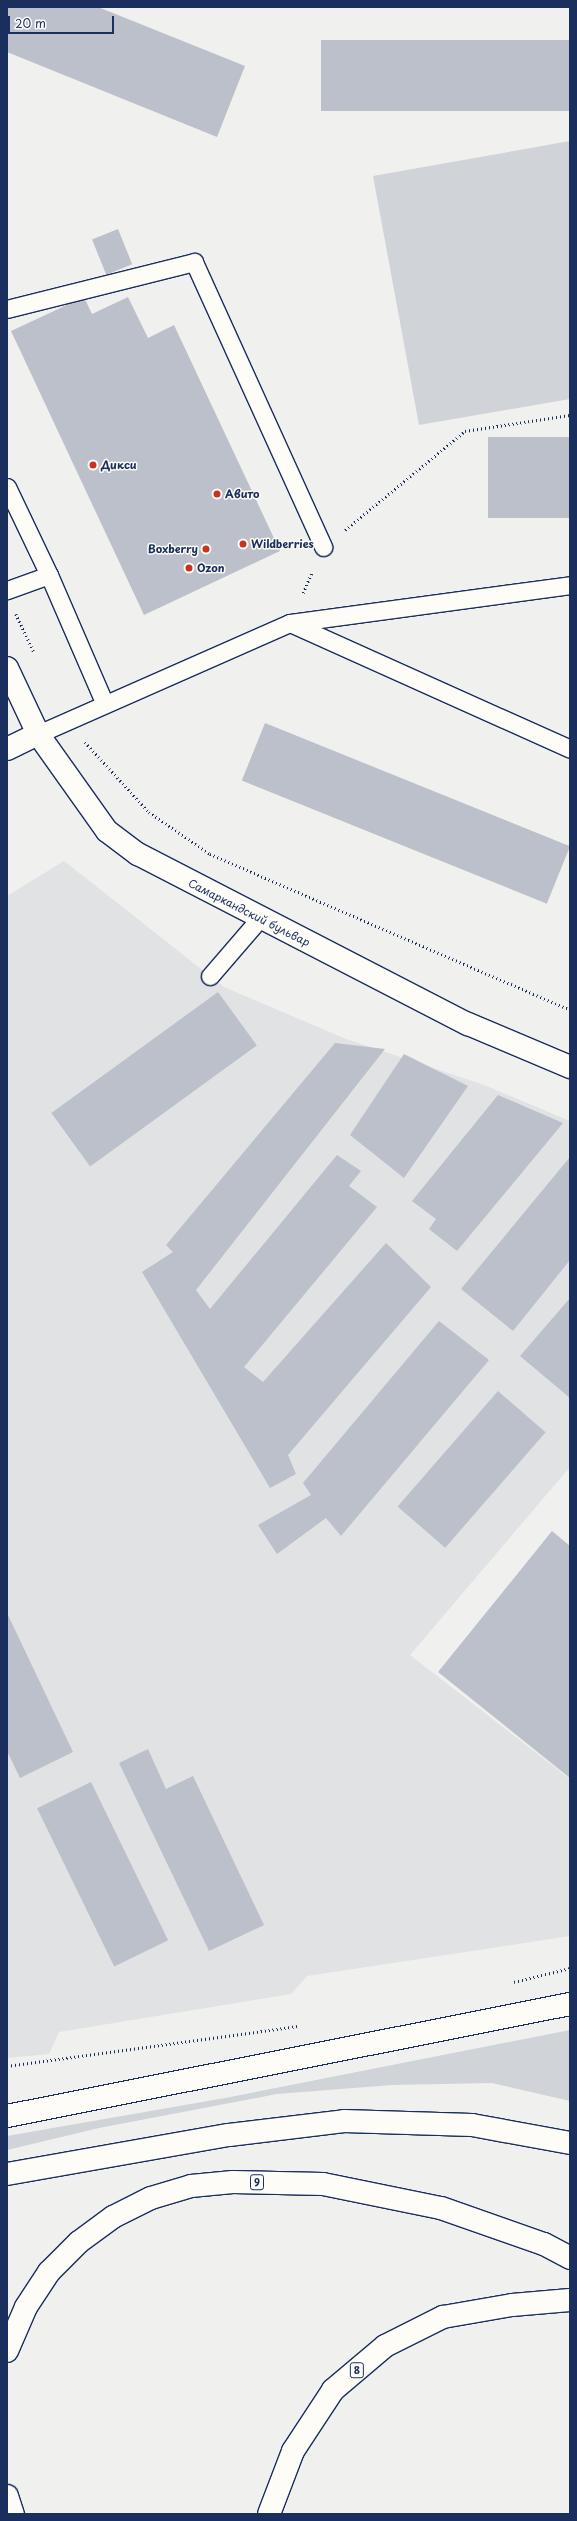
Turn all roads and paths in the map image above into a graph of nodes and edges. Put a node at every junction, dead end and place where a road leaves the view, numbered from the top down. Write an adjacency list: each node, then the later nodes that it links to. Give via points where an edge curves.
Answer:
1 (7, 309): 4 (lane, via 194,262)
2 (570, 415): 4 (path, via 465,431)
3 (7, 487): 5 (lane)
4 (323, 547): 9 (path)
5 (49, 575): 7 (lane); 12 (lane)
6 (570, 585): 9 (lane)
7 (7, 590)
8 (14, 608): 10 (path)
9 (290, 623): 12 (lane); 15 (lane)
10 (36, 657)
11 (7, 668): 14 (main road, Самаркандский бульвар)
12 (104, 702): 13 (lane)
13 (66, 721): 14 (lane); 19 (path, via 149,812 210,854)
14 (38, 734): 16 (main road); 17 (main road, Самаркандский бульвар, via 107,831 138,854)
15 (570, 748)
16 (7, 749)
17 (260, 918): 18 (lane); 20 (main road, Самаркандский бульвар, via 468,1024)
18 (210, 976)
19 (570, 1010)
20 (570, 1067)
21 (570, 1968): 22 (path)
22 (508, 1984)
23 (570, 2004): 26 (main road)
24 (307, 2024): 25 (path)
25 (7, 2066)
26 (7, 2116)
27 (570, 2143): 28 (main road, via 472,2125 344,2121 229,2135)
28 (7, 2174)
29 (570, 2258): 31 (main road, 9, via 544,2244 441,2208 323,2184 233,2182 191,2186 151,2198 113,2217 79,2242 49,2272 26,2307)
30 (570, 2300): 34 (main road, 8, via 512,2305 443,2317 385,2346 333,2390 293,2452)
31 (7, 2351)
32 (7, 2496): 33 (main road)
33 (13, 2514)
34 (269, 2514)

